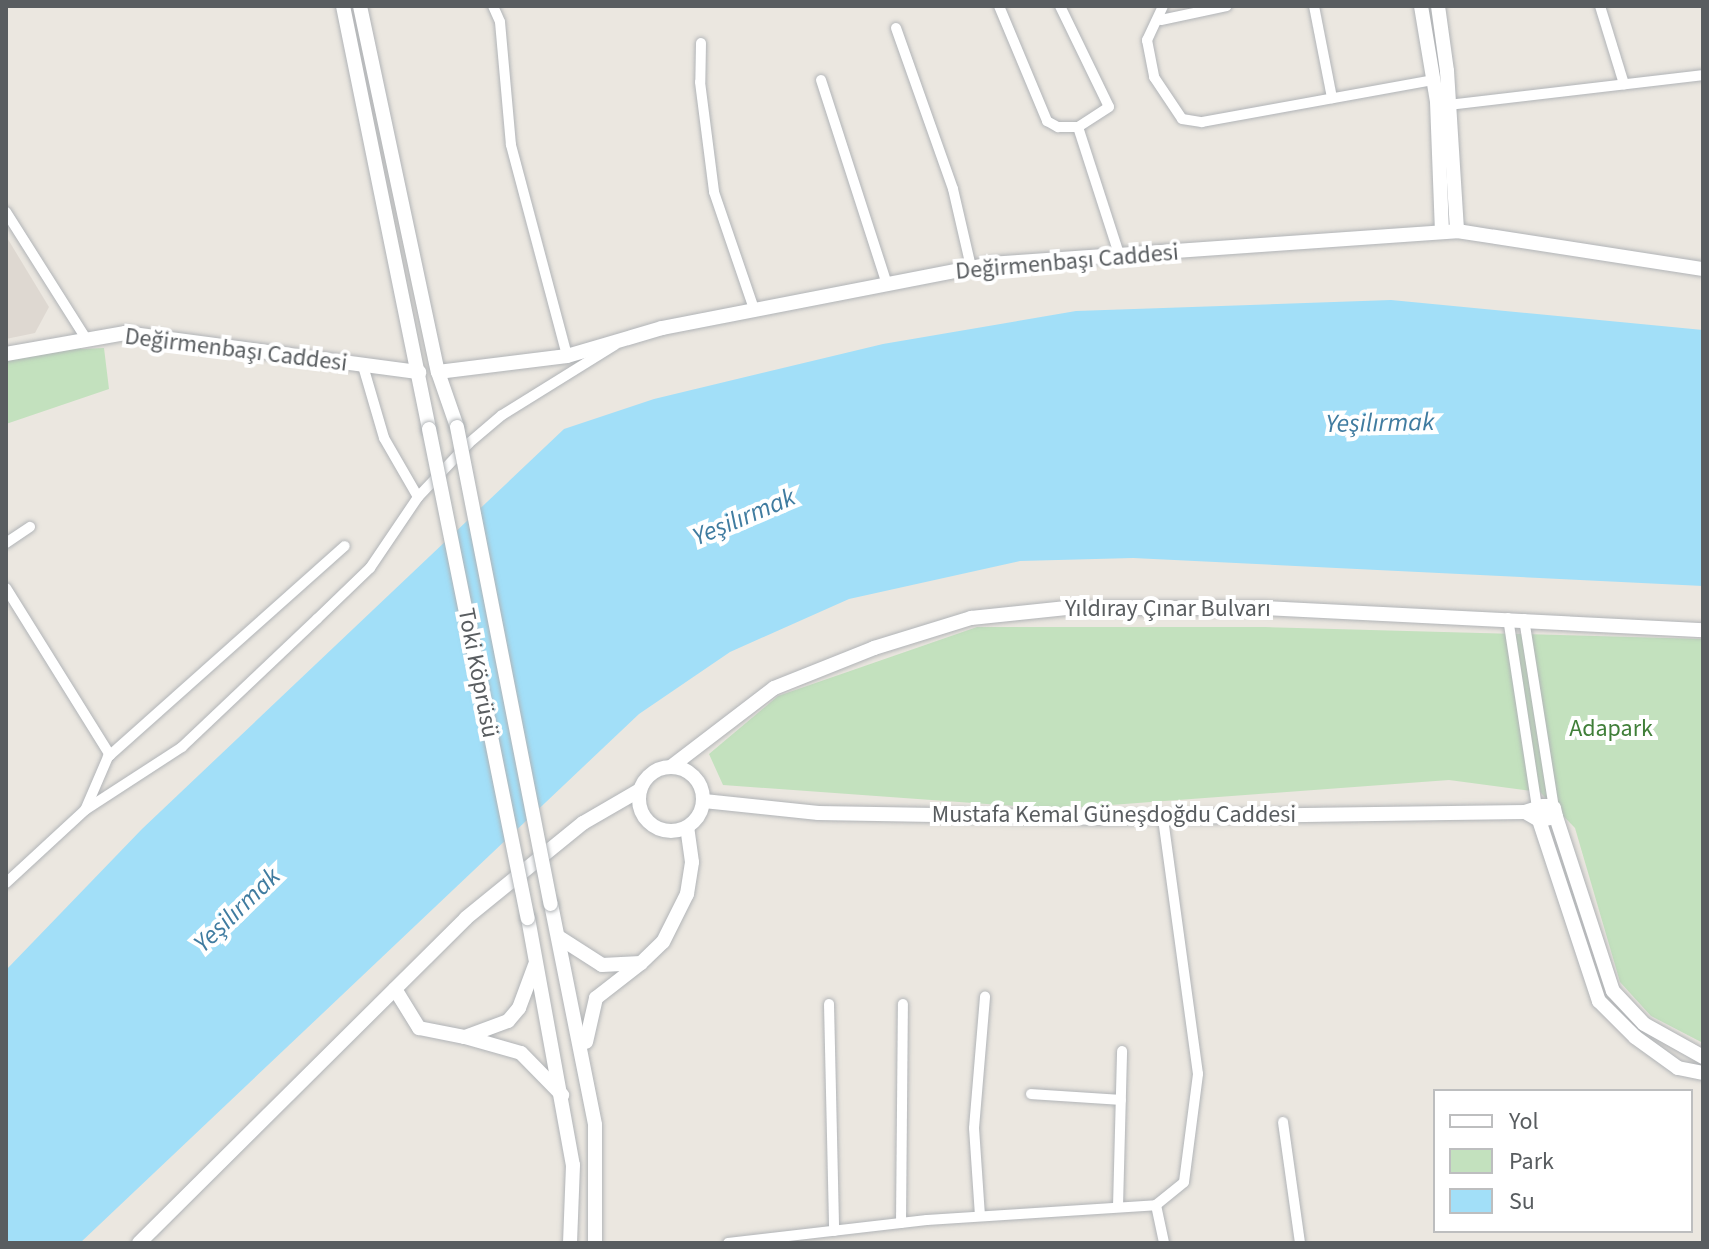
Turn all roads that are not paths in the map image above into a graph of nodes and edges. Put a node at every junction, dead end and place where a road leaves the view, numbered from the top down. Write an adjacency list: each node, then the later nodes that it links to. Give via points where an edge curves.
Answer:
1 (343, 6): 35 (main road, Toki Köprüsü)
2 (360, 6): 36 (main road)
3 (493, 6): 33 (street, via 500,22 511,145)
4 (999, 6): 21 (street, via 1047,121)
5 (1060, 6): 21 (street, via 1109,107)
6 (1163, 6): 12 (street)
7 (1227, 6): 12 (street)
8 (1314, 6): 19 (street)
9 (1421, 6): 17 (main road)
10 (1438, 6): 20 (main road)
11 (1600, 6): 18 (street)
12 (1161, 20): 19 (street, via 1147,40 1154,77 1182,119 1202,122)
13 (896, 28): 26 (street, via 953,189)
14 (701, 43): 29 (street, via 700,82 714,192)
15 (1703, 75): 18 (street)
16 (821, 80): 28 (street)
17 (1433, 80): 19 (street); 24 (main road)
18 (1624, 84): 20 (street)
19 (1332, 98)
20 (1449, 105): 23 (main road)
21 (1078, 127): 25 (street)
22 (6, 212): 31 (street)
23 (1457, 231): 24 (main road, Değirmenbaşı Caddesi); 27 (main road, Değirmenbaşı Caddesi)
24 (1442, 232): 25 (main road, Değirmenbaşı Caddesi)
25 (1120, 257): 26 (main road, Değirmenbaşı Caddesi)
26 (971, 267): 28 (main road, Değirmenbaşı Caddesi)
27 (1703, 269)
28 (887, 284): 29 (main road, Değirmenbaşı Caddesi)
29 (754, 309): 30 (main road, Değirmenbaşı Caddesi)
30 (630, 335): 33 (main road, Değirmenbaşı Caddesi); 37 (street, via 502,415)
31 (87, 340): 32 (main road, Değirmenbaşı Caddesi); 34 (main road, Değirmenbaşı Caddesi, via 125,333)
32 (6, 354)
33 (567, 356): 36 (main road, Değirmenbaşı Caddesi)
34 (363, 366): 35 (main road, Değirmenbaşı Caddesi); 37 (street, via 384,438)
35 (419, 372): 56 (main road, Toki Köprüsü, bridge)
36 (438, 372): 55 (main road, bridge, via 457,427)
37 (418, 497): 49 (street, via 370,568 182,747)
38 (30, 527): 39 (street)
39 (6, 543)
40 (345, 546): 45 (street)
41 (6, 588): 45 (street)
42 (1508, 618): 43 (main road, Yıldıray Çınar Bulvarı); 46 (main road, Yıldıray Çınar Bulvarı, via 1264,608 1066,608 971,618 874,648 774,688); 51 (street)
43 (1524, 619): 44 (main road, Yıldıray Çınar Bulvarı); 50 (street)
44 (1703, 630)
45 (110, 755): 49 (street)
46 (672, 766): 47 (main road, via 652,773); 48 (main road, via 691,773)
47 (640, 790): 53 (main road, via 641,811 655,828); 58 (main road, via 583,823 466,918)
48 (704, 801): 52 (main road, Mustafa Kemal Güneşdoğdu Caddesi, via 818,813); 53 (main road)
49 (85, 810): 54 (street)
50 (1555, 812): 51 (main road, Mustafa Kemal Güneşdoğdu Caddesi); 64 (main road, via 1613,991 1644,1024)
51 (1534, 813): 52 (main road, Mustafa Kemal Güneşdoğdu Caddesi); 66 (main road, via 1599,1001 1635,1037 1678,1068)
52 (1163, 819): 71 (street, via 1198,1074 1184,1182)
53 (687, 828): 57 (main road, via 692,862 687,894 663,942)
54 (6, 883)
55 (560, 938): 57 (main road, via 602,965); 65 (main road)
56 (536, 961): 62 (main road, via 513,1015); 68 (main road, Toki Köprüsü)
57 (641, 963): 65 (main road, via 596,998)
58 (395, 989): 62 (main road, via 419,1028); 77 (main road)
59 (985, 996): 73 (street, via 974,1128)
60 (829, 1004): 75 (street)
61 (903, 1004): 74 (street)
62 (465, 1037): 68 (main road, via 521,1053)
63 (1122, 1051): 69 (street)
64 (1703, 1057)
65 (584, 1058): 79 (main road, via 595,1125)
66 (1703, 1073)
67 (1031, 1094): 69 (street)
68 (564, 1099): 78 (main road, Toki Köprüsü, via 573,1165)
69 (1121, 1100): 72 (street)
70 (1283, 1122): 82 (street)
71 (1156, 1205): 72 (street); 81 (street)
72 (1118, 1207): 73 (street)
73 (980, 1216): 74 (street)
74 (901, 1223): 75 (street)
75 (834, 1231): 76 (street)
76 (775, 1240): 80 (street)
77 (139, 1243)
78 (570, 1243)
79 (595, 1243)
80 (728, 1243)
81 (1164, 1243)
82 (1300, 1243)

